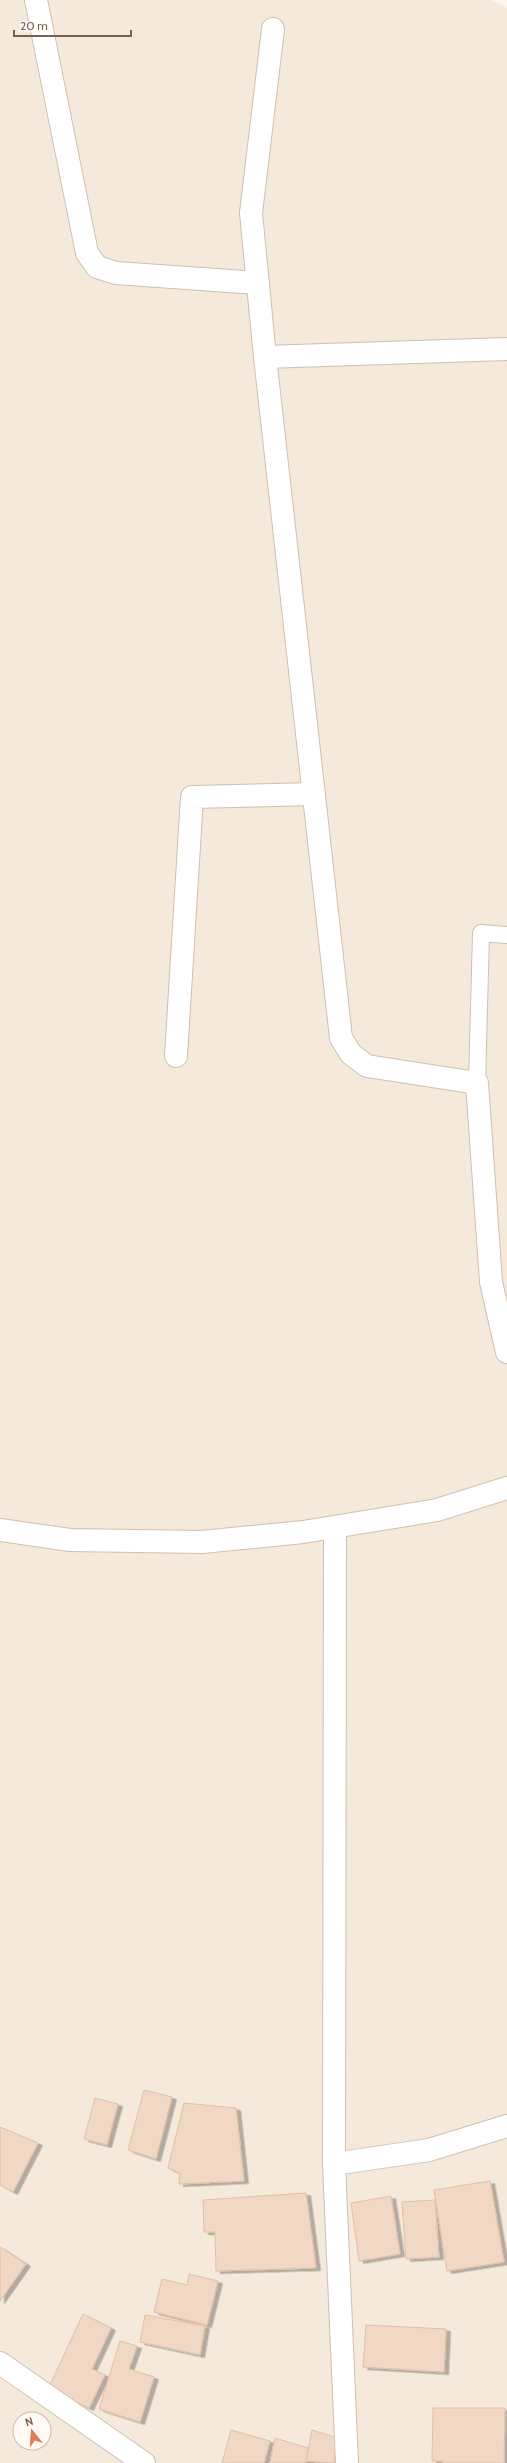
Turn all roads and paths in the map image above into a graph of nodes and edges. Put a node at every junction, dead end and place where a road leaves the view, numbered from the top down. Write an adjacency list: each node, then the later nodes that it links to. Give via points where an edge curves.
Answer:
1 (36, 0): 3 (street, via 87,253 97,267 116,273)
2 (273, 29): 3 (street, via 251,213)
3 (258, 283): 5 (street)
4 (507, 349): 5 (street)
5 (265, 357): 6 (street)
6 (314, 794): 8 (street, via 192,797); 9 (street, via 341,1038 351,1054 367,1066)
7 (507, 934): 9 (lane, via 480,933)
8 (176, 1056)
9 (477, 1083): 10 (street, via 491,1282)
10 (507, 1352)
11 (507, 1488): 12 (street, via 437,1510)
12 (335, 1527): 13 (street, via 202,1542 70,1540); 15 (street)
13 (0, 1530)
14 (507, 2126): 15 (street, via 429,2150)
15 (334, 2164): 18 (street)
16 (0, 2363): 17 (street)
17 (144, 2463)
18 (347, 2463)

